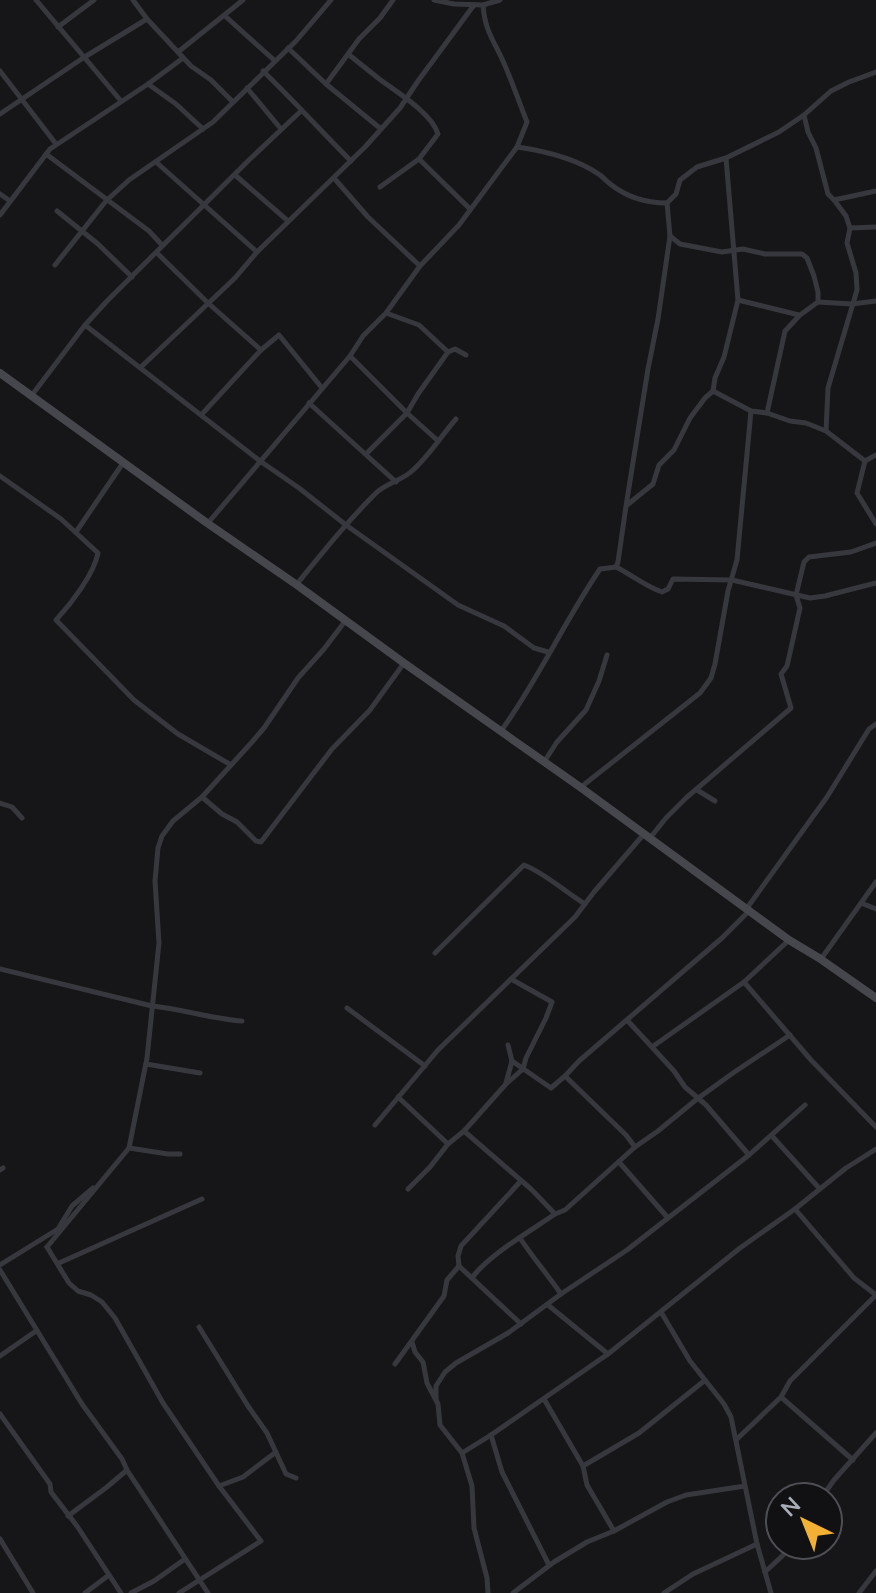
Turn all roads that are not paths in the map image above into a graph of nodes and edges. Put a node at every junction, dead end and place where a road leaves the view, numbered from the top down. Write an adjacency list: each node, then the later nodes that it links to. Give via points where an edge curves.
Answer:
1 (36, 0): 14 (street)
2 (94, 0): 14 (street)
3 (133, 0): 13 (street)
4 (242, 0): 12 (street)
5 (331, 0): 15 (street)
6 (393, 0): 16 (street)
7 (434, 0): 8 (street)
8 (442, 0): 10 (street)
9 (500, 0): 11 (street)
10 (474, 5): 11 (street); 26 (street)
11 (483, 5): 37 (street, via 490,38 527,122)
12 (225, 16): 17 (street); 19 (street)
13 (147, 19): 17 (street); 18 (street)
14 (58, 27): 18 (street)
15 (288, 48): 19 (street); 24 (street)
16 (348, 54): 24 (street); 26 (street)
17 (181, 55): 23 (street); 29 (street)
18 (83, 58): 27 (street); 28 (street)
19 (274, 60): 21 (street)
20 (0, 71): 27 (street)
21 (263, 71): 25 (street); 30 (street)
22 (876, 72): 32 (street, via 831,91)
23 (148, 84): 28 (street); 33 (street)
24 (326, 84): 35 (street)
25 (247, 88): 29 (street); 34 (street)
26 (406, 98): 35 (street); 40 (street, via 437,128)
27 (23, 99): 31 (street); 36 (street)
28 (121, 101): 36 (street)
29 (233, 102): 33 (street)
30 (301, 111): 34 (street); 41 (street)
31 (0, 114)
32 (804, 115): 39 (street); 48 (street)
33 (203, 129): 42 (street)
34 (281, 129): 43 (street)
35 (381, 129): 41 (street)
36 (56, 144): 38 (street)
37 (517, 147): 51 (street, via 573,161 637,200); 53 (street)
38 (46, 154): 49 (street); 50 (street)
39 (726, 158): 51 (street, via 697,167 680,180); 62 (street)
40 (419, 159): 45 (street); 53 (street)
41 (351, 161): 44 (street)
42 (156, 162): 50 (street); 52 (street)
43 (235, 175): 52 (street); 56 (street)
44 (334, 178): 56 (street); 66 (street)
45 (380, 187)
46 (876, 191): 48 (street)
47 (0, 194): 49 (street)
48 (834, 200): 58 (street)
49 (10, 201): 55 (street)
50 (106, 201): 59 (street); 61 (street)
51 (667, 203): 60 (street)
52 (204, 204): 61 (street); 63 (street)
53 (470, 209): 66 (street)
54 (57, 211): 59 (street)
55 (0, 215)
56 (288, 221): 63 (street)
57 (876, 227): 58 (street)
58 (850, 228): 72 (street, via 847,243 857,290)
59 (82, 232): 65 (street); 67 (street)
60 (670, 236): 62 (street, via 680,244); 100 (street)
61 (162, 245): 64 (street)
62 (734, 250): 68 (street); 70 (street, via 802,254 814,276)
63 (257, 252): 71 (street)
64 (157, 253): 67 (street); 71 (street)
65 (55, 265)
66 (420, 266): 73 (street)
67 (132, 277): 75 (street)
68 (738, 300): 74 (street); 83 (street)
69 (876, 301): 72 (street)
70 (818, 302): 72 (street); 74 (street)
71 (208, 303): 76 (street); 80 (street)
72 (852, 304): 91 (street, via 828,388)
73 (386, 313): 77 (street, via 419,325); 79 (street)
74 (800, 315): 88 (street, via 785,331)
75 (85, 325): 80 (street); 84 (street)
76 (261, 350): 82 (street, via 279,335); 89 (street)
77 (448, 352): 78 (street, via 455,349); 87 (street)
78 (466, 355)
79 (350, 356): 82 (street); 87 (street)
80 (141, 367): 89 (street)
81 (0, 373): 84 (main road)
82 (322, 388): 85 (street)
83 (713, 391): 86 (street); 100 (street, via 659,465 653,484)
84 (32, 395): 97 (main road)
85 (309, 403): 93 (street); 95 (street)
86 (751, 411): 88 (street); 107 (street)
87 (407, 413): 92 (street); 93 (street)
88 (767, 413): 91 (street)
89 (202, 414): 95 (street)
90 (456, 419): 92 (street)
91 (826, 431): 96 (street)
92 (437, 440): 99 (street, via 428,456)
93 (366, 454): 99 (street)
94 (876, 455): 96 (street)
95 (260, 461): 101 (street); 103 (street)
96 (865, 461): 102 (street, via 857,493)
97 (123, 463): 101 (main road); 104 (street)
98 (0, 476): 104 (street)
99 (396, 482): 103 (street, via 376,492)
100 (626, 506): 106 (street)
101 (207, 523): 109 (main road)
102 (876, 524)
103 (346, 525): 109 (street); 112 (street, via 458,605)
104 (76, 532): 118 (street, via 98,553 97,562 56,620 134,700)
105 (876, 543): 110 (street, via 809,557)
106 (616, 567): 107 (street, via 662,592 673,579); 112 (street, via 600,569)
107 (732, 580): 110 (street); 119 (street, via 715,664 700,693)
108 (876, 583): 110 (street, via 825,596)
109 (297, 585): 111 (main road)
110 (796, 595): 120 (street, via 800,608 781,674 791,708)
111 (346, 620): 114 (main road); 118 (street)
112 (548, 652): 116 (street)
113 (607, 655): 117 (street, via 586,710)
114 (404, 663): 116 (main road); 121 (street, via 261,842)
115 (876, 724): 130 (street)
116 (500, 732): 117 (main road)
117 (544, 762): 119 (main road)
118 (231, 765): 121 (street)
119 (580, 787): 125 (main road)
120 (697, 790): 122 (street); 125 (street)
121 (202, 797): 138 (street, via 173,821 158,848 159,943)
122 (715, 801)
123 (0, 803): 124 (street)
124 (22, 818)
125 (647, 836): 128 (street); 130 (main road)
126 (876, 882): 127 (street)
127 (861, 903): 129 (street); 133 (street)
128 (585, 904): 132 (street, via 524,865); 135 (street)
129 (876, 909)
130 (748, 910): 131 (main road); 140 (street)
131 (789, 940): 133 (main road); 136 (street)
132 (435, 953)
133 (821, 959): 137 (main road)
134 (0, 969): 138 (street)
135 (511, 979): 147 (street); 148 (street, via 552,1002)
136 (744, 982): 142 (street); 144 (street)
137 (876, 998)
138 (152, 1006): 141 (street); 146 (street)
139 (347, 1008): 147 (street)
140 (627, 1019): 144 (street); 150 (street)
141 (242, 1021)
142 (790, 1035): 153 (street); 156 (street)
143 (508, 1045): 145 (street)
144 (652, 1047): 153 (street)
145 (512, 1061): 148 (street); 151 (street)
146 (146, 1064): 149 (street); 161 (street)
147 (425, 1066): 152 (street)
148 (523, 1069): 150 (street, via 551,1088); 151 (street)
149 (200, 1073)
150 (565, 1076): 160 (street)
151 (506, 1084): 157 (street)
152 (398, 1097): 155 (street); 159 (street)
153 (697, 1099): 160 (street); 164 (street)
154 (805, 1105): 158 (street)
155 (375, 1125)
156 (876, 1127)
157 (464, 1131): 159 (street); 166 (street)
158 (771, 1136): 164 (street); 167 (street)
159 (448, 1144): 168 (street)
160 (635, 1147): 165 (street)
161 (129, 1148): 163 (street); 174 (street)
162 (876, 1149): 167 (street)
163 (180, 1154)
164 (749, 1155): 172 (street)
165 (619, 1162): 171 (street); 172 (street)
166 (520, 1182): 171 (street); 176 (street, via 461,1246)
167 (819, 1188): 170 (street)
168 (408, 1189)
169 (202, 1199): 175 (street)
170 (795, 1209): 181 (street); 190 (street, via 854,1278 876,1295 790,1381)
171 (555, 1214): 173 (street)
172 (668, 1218): 179 (street)
173 (520, 1238): 178 (street); 179 (street)
174 (47, 1247): 175 (street); 177 (street, via 103,1179 72,1206 58,1229)
175 (59, 1263): 204 (street, via 69,1283 102,1302 115,1318)
176 (459, 1266): 178 (street); 185 (street)
177 (0, 1267): 184 (street)
178 (472, 1278): 182 (street)
179 (561, 1294): 180 (street)
180 (548, 1305): 182 (street); 186 (street)
181 (660, 1312): 186 (street); 189 (street)
182 (521, 1324): 191 (street, via 445,1372 436,1386)
183 (199, 1327): 197 (street)
184 (36, 1331): 187 (street); 201 (street)
185 (412, 1342): 188 (street); 191 (street)
186 (608, 1354): 192 (street)
187 (0, 1356)
188 (395, 1364)
189 (704, 1381): 196 (street, via 724,1404); 200 (street, via 639,1433)
190 (781, 1397): 196 (street); 199 (street)
191 (436, 1399): 198 (street, via 440,1425)
192 (544, 1399): 195 (street); 200 (street)
193 (0, 1414): 206 (street)
194 (876, 1433): 199 (street)
195 (491, 1435): 198 (street); 212 (street, via 502,1472)
196 (737, 1439): 205 (street)
197 (276, 1452): 202 (street, via 286,1474); 204 (street, via 243,1477)
198 (462, 1453): 223 (street)
199 (853, 1460): 203 (street)
200 (583, 1466): 207 (street, via 587,1485)
201 (127, 1470): 206 (street); 210 (street)
202 (296, 1478)
203 (833, 1481)
204 (219, 1486): 216 (street, via 261,1541)
205 (745, 1486): 207 (street, via 686,1495); 209 (street)
206 (68, 1516): 215 (street)
207 (614, 1531): 212 (street)
208 (0, 1539): 217 (street)
209 (757, 1544): 214 (street); 225 (street)
210 (185, 1559): 216 (street); 220 (street)
211 (777, 1561): 214 (street)
212 (549, 1565): 224 (street)
213 (876, 1571): 227 (street)
214 (765, 1572): 226 (street)
215 (109, 1575): 218 (street); 219 (street)
216 (199, 1579): 221 (street); 222 (street)
217 (33, 1593)
218 (85, 1593)
219 (121, 1593)
220 (131, 1593)
221 (179, 1593)
222 (208, 1593)
223 (488, 1593)
224 (513, 1593)
225 (664, 1593)
226 (771, 1593)
227 (859, 1593)

